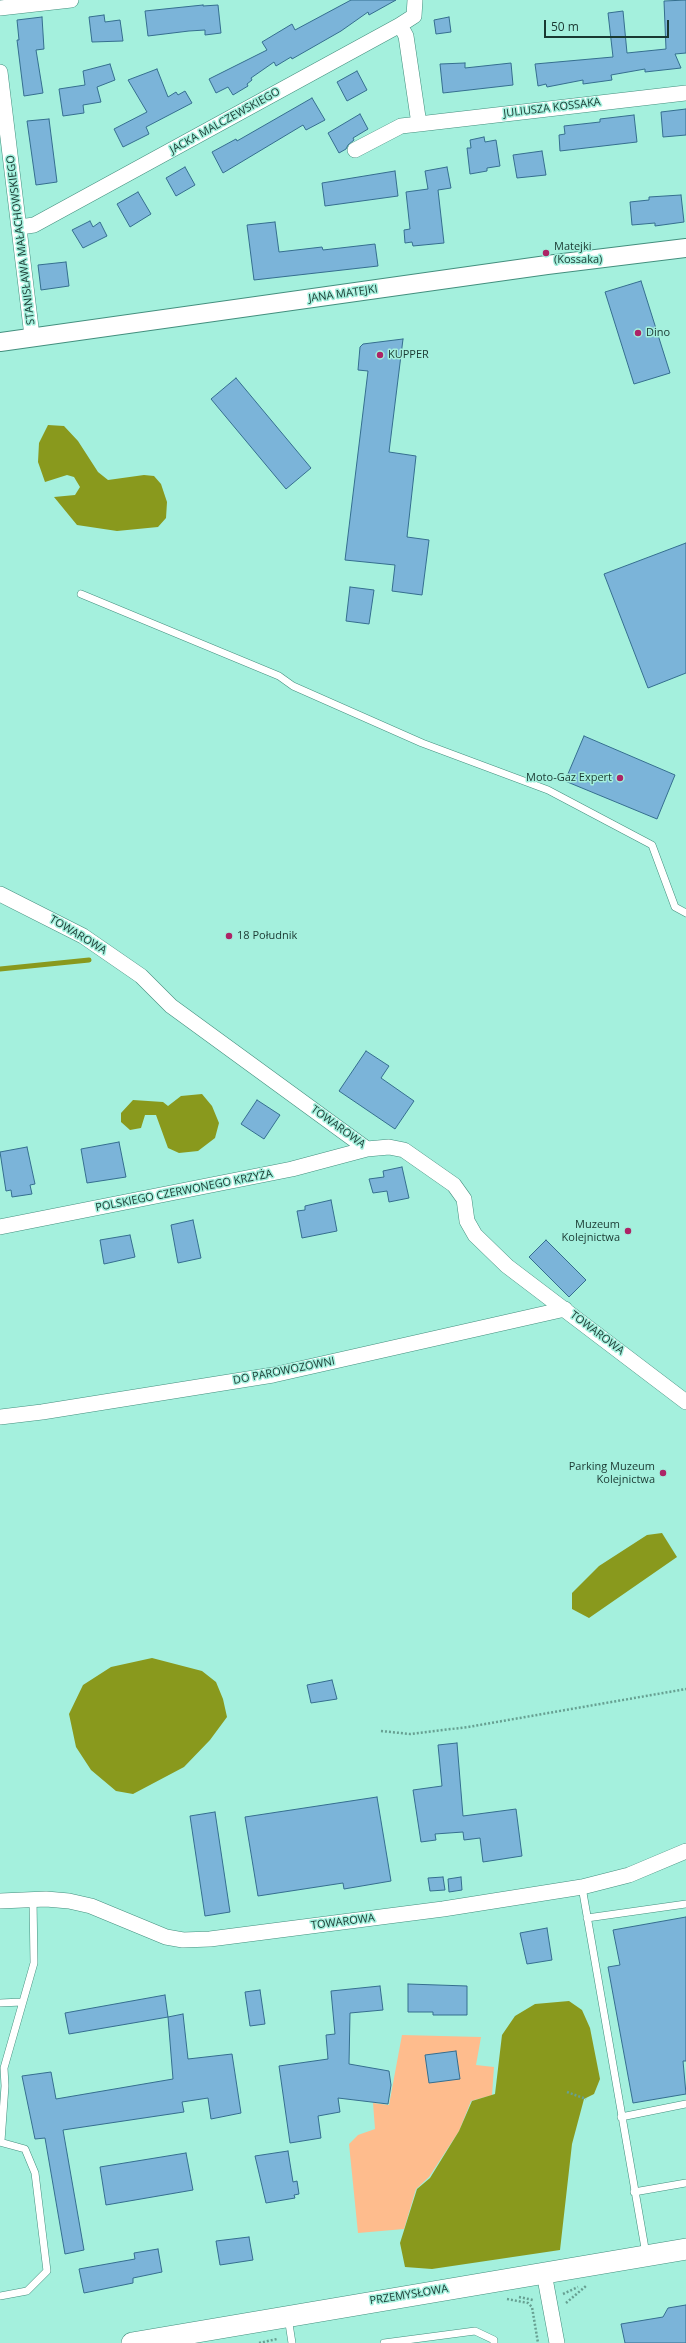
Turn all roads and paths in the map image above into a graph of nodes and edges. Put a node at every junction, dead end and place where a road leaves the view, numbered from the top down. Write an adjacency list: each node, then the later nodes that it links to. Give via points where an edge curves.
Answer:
1 (71, 0): 3 (street)
2 (415, 0): 4 (street, JACKA MALCZEWSKIEGO, via 414,16)
3 (0, 8)
4 (400, 25): 7 (street, via 406,36); 9 (street, JACKA MALCZEWSKIEGO, via 34,225)
5 (0, 72): 9 (street, STANISŁAWA MAŁACHOWSKIEGO)
6 (686, 93): 7 (street, JULIUSZA KOSSAKA)
7 (419, 124): 8 (street, JULIUSZA KOSSAKA, via 401,126)
8 (355, 150)
9 (20, 227): 11 (street, STANISŁAWA MAŁACHOWSKIEGO)
10 (686, 248): 11 (street, JANA MATEJKI)
11 (32, 336): 12 (street, JANA MATEJKI)
12 (0, 342)
13 (81, 594): 15 (lane, via 279,676 293,686 422,743 548,790 652,845 675,907)
14 (0, 894): 16 (street, TOWAROWA, via 83,936 141,976 171,1006)
15 (686, 913)
16 (367, 1149): 17 (street, POLSKIEGO CZERWONEGO KRZYŻA, via 292,1169); 18 (street, TOWAROWA, via 389,1147 404,1150 454,1185 464,1199 467,1221 475,1236 507,1266)
17 (0, 1227)
18 (565, 1309): 19 (street, TOWAROWA); 20 (street, DO PAROWOZOWNI, via 273,1375 42,1412)
19 (686, 1402)
20 (0, 1416)
21 (686, 1689): 22 (path, via 468,1727 410,1734)
22 (380, 1732)
23 (686, 1851): 24 (street, TOWAROWA, via 629,1875)
24 (582, 1887): 25 (street, TOWAROWA, via 443,1909 210,1939 183,1940 151,1932 91,1906 69,1901); 28 (lane)
25 (33, 1899): 26 (street, TOWAROWA); 29 (lane, via 34,1963)
26 (0, 1901)
27 (686, 1904): 28 (lane)
28 (588, 1918): 34 (lane)
29 (22, 2002): 30 (lane); 35 (lane, via 4,2068)
30 (0, 2003)
31 (567, 2092): 32 (path)
32 (586, 2099)
33 (686, 2104): 34 (lane)
34 (621, 2117): 37 (lane)
35 (0, 2141): 42 (lane, via 25,2149 35,2173 47,2271 27,2290)
36 (686, 2183): 37 (lane)
37 (634, 2192): 39 (lane)
38 (686, 2249): 39 (main road, PRZEMYSŁOWA)
39 (646, 2256): 40 (main road, PRZEMYSŁOWA)
40 (544, 2273): 44 (main road, PRZEMYSŁOWA); 50 (street)
41 (589, 2283): 41 (path, via 562,2294 566,2309 566,2302)
42 (0, 2296)
43 (504, 2298): 49 (path, via 528,2303 532,2308)
44 (290, 2332): 45 (main road, PRZEMYSŁOWA); 46 (path)
45 (132, 2343)
46 (259, 2343)
47 (384, 2343): 48 (lane, via 475,2331 494,2340)
48 (494, 2343)
49 (538, 2343)
50 (558, 2343)

